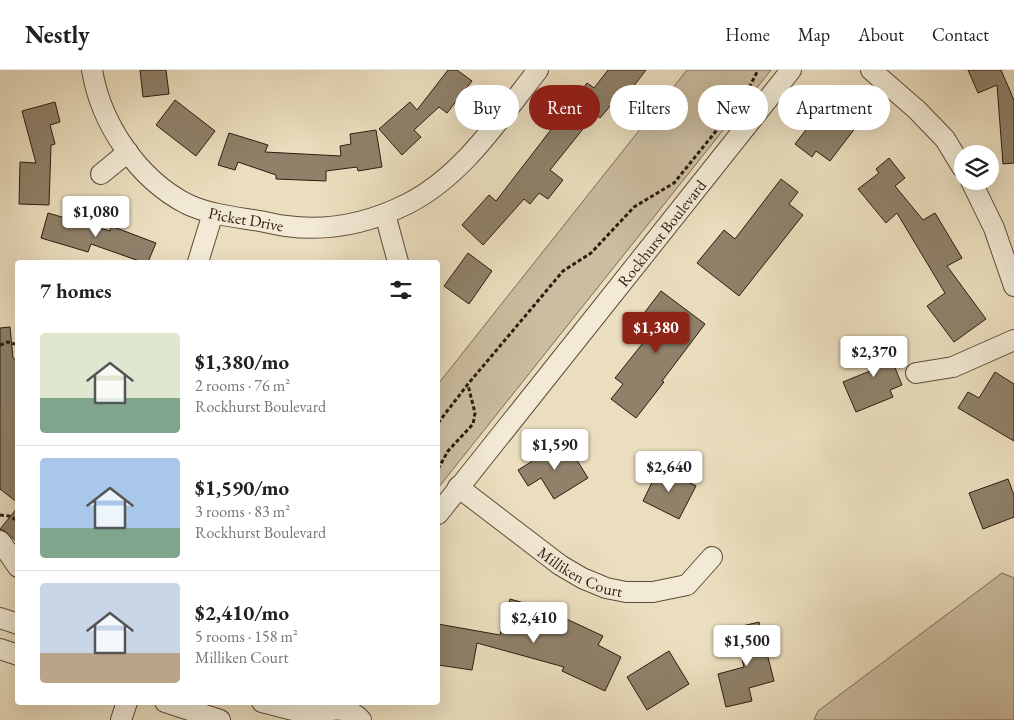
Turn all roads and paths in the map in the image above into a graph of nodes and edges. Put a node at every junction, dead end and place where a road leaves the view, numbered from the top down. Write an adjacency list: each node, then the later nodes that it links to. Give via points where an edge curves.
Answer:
1 (92, 70): 6 (street, Picket Drive, via 105,113)
2 (538, 70): 11 (street, Picket Drive, via 488,133 451,172 408,204)
3 (758, 70): 19 (path, via 746,94 674,183 634,207 591,253 563,271)
4 (791, 70): 22 (street, Rockhurst Boulevard)
5 (871, 70): 7 (street, via 917,110 945,139)
6 (128, 152): 8 (street); 10 (street, Picket Drive, via 143,171 165,190 187,204)
7 (954, 154)
8 (101, 174)
9 (975, 190): 14 (street, via 994,228)
10 (213, 213): 11 (street, Picket Drive, via 310,228 361,222); 12 (street)
11 (385, 214): 13 (street)
12 (199, 260)
13 (397, 260)
14 (1014, 286)
15 (1014, 340): 18 (street, via 953,367)
16 (15, 344): 17 (path, via 8,342)
17 (0, 346)
18 (916, 373)
19 (468, 384): 20 (path); 21 (path, via 476,413 473,424 448,451)
20 (440, 420)
21 (440, 465)
22 (458, 487): 23 (street, Rockhurst Boulevard); 27 (street, Milliken Court, via 560,565 606,588 653,592 687,585)
23 (440, 511)
24 (0, 515): 25 (path)
25 (15, 519)
26 (0, 542): 28 (street)
27 (712, 557)
28 (15, 563)
29 (0, 618): 30 (street)
30 (15, 623)
31 (0, 649): 32 (street)
32 (15, 654)
33 (126, 705): 38 (street)
34 (174, 705): 39 (street)
35 (278, 705): 37 (street)
36 (362, 705): 40 (street)
37 (321, 713): 40 (street, via 336,709 347,711)
38 (121, 720)
39 (220, 720)
40 (361, 720)

